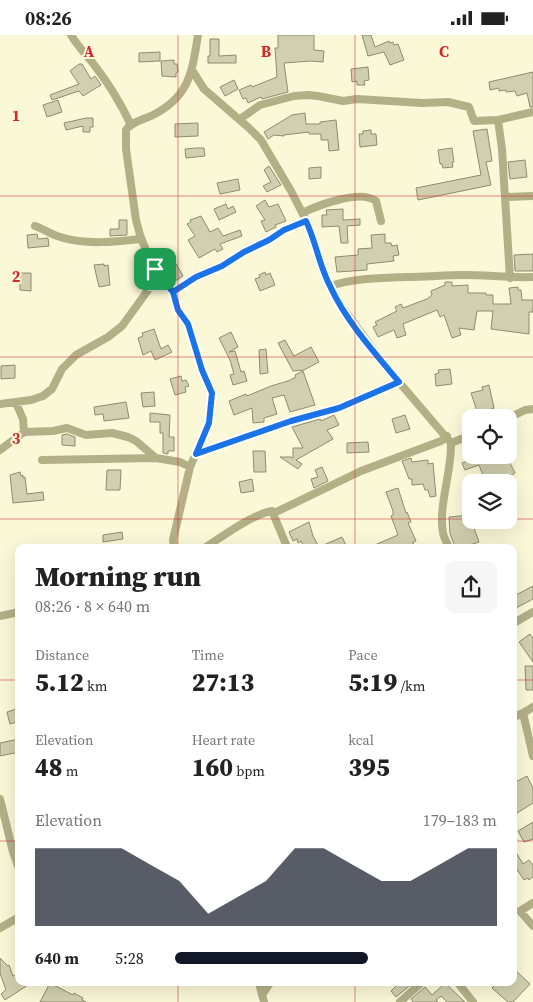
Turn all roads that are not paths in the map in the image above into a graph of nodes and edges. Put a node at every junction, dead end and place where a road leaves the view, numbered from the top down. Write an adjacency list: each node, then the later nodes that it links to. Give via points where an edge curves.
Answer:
1 (71, 35): 7 (street, via 120,102)
2 (198, 35): 3 (street)
3 (192, 70): 5 (street, via 204,89); 7 (street, via 180,95 158,112)
4 (533, 113): 6 (street)
5 (240, 119): 6 (street, via 260,105 294,97 318,96 343,101 448,102 469,107 474,121); 10 (street, via 261,140)
6 (498, 120): 9 (street)
7 (131, 125): 14 (street, via 126,130 126,149)
8 (533, 196): 9 (street)
9 (505, 197): 17 (street)
10 (302, 213): 11 (street); 12 (street, via 336,200 368,198 376,201)
11 (306, 221): 20 (street); 21 (street)
12 (380, 221)
13 (35, 226): 14 (street, via 60,237 78,240)
14 (141, 239): 15 (street)
15 (155, 269): 18 (street); 19 (street)
16 (533, 277): 17 (street)
17 (510, 278): 20 (street, via 471,275 383,278 349,280)
18 (167, 285): 19 (street); 21 (street)
19 (150, 286): 23 (street, via 122,326 67,362 52,389 43,396)
20 (330, 286): 22 (street, via 359,332)
21 (173, 292): 31 (street, via 212,393 209,423)
22 (399, 382): 29 (street); 31 (street, via 339,408)
23 (16, 403): 24 (street); 27 (street, via 24,419)
24 (0, 404)
25 (533, 409): 26 (street)
26 (517, 414)
27 (24, 433): 30 (street); 32 (street, via 67,428 86,435 112,433 136,441)
28 (462, 437): 29 (street)
29 (449, 440): 35 (street, via 361,471); 39 (street, via 452,457 442,524)
30 (0, 450)
31 (196, 454): 34 (street)
32 (156, 458): 33 (street); 34 (street)
33 (42, 459)
34 (190, 467): 36 (street)
35 (274, 513): 37 (street, via 264,513); 38 (street)
36 (174, 544)
37 (211, 544)
38 (286, 544)
39 (448, 544)
40 (533, 612): 43 (street)
41 (15, 614): 42 (street)
42 (0, 616)
43 (517, 621)
44 (533, 707): 45 (street)
45 (523, 713): 46 (street); 47 (street)
46 (517, 716)
47 (533, 756)
48 (0, 799): 49 (street)
49 (15, 858)
50 (533, 903): 51 (street)
51 (517, 908): 53 (street)
52 (15, 919): 54 (street)
53 (533, 926)
54 (0, 928)
55 (269, 986): 58 (street)
56 (419, 986): 59 (street)
57 (460, 986): 60 (street)
58 (263, 998)
59 (400, 1002)
60 (473, 1002)

